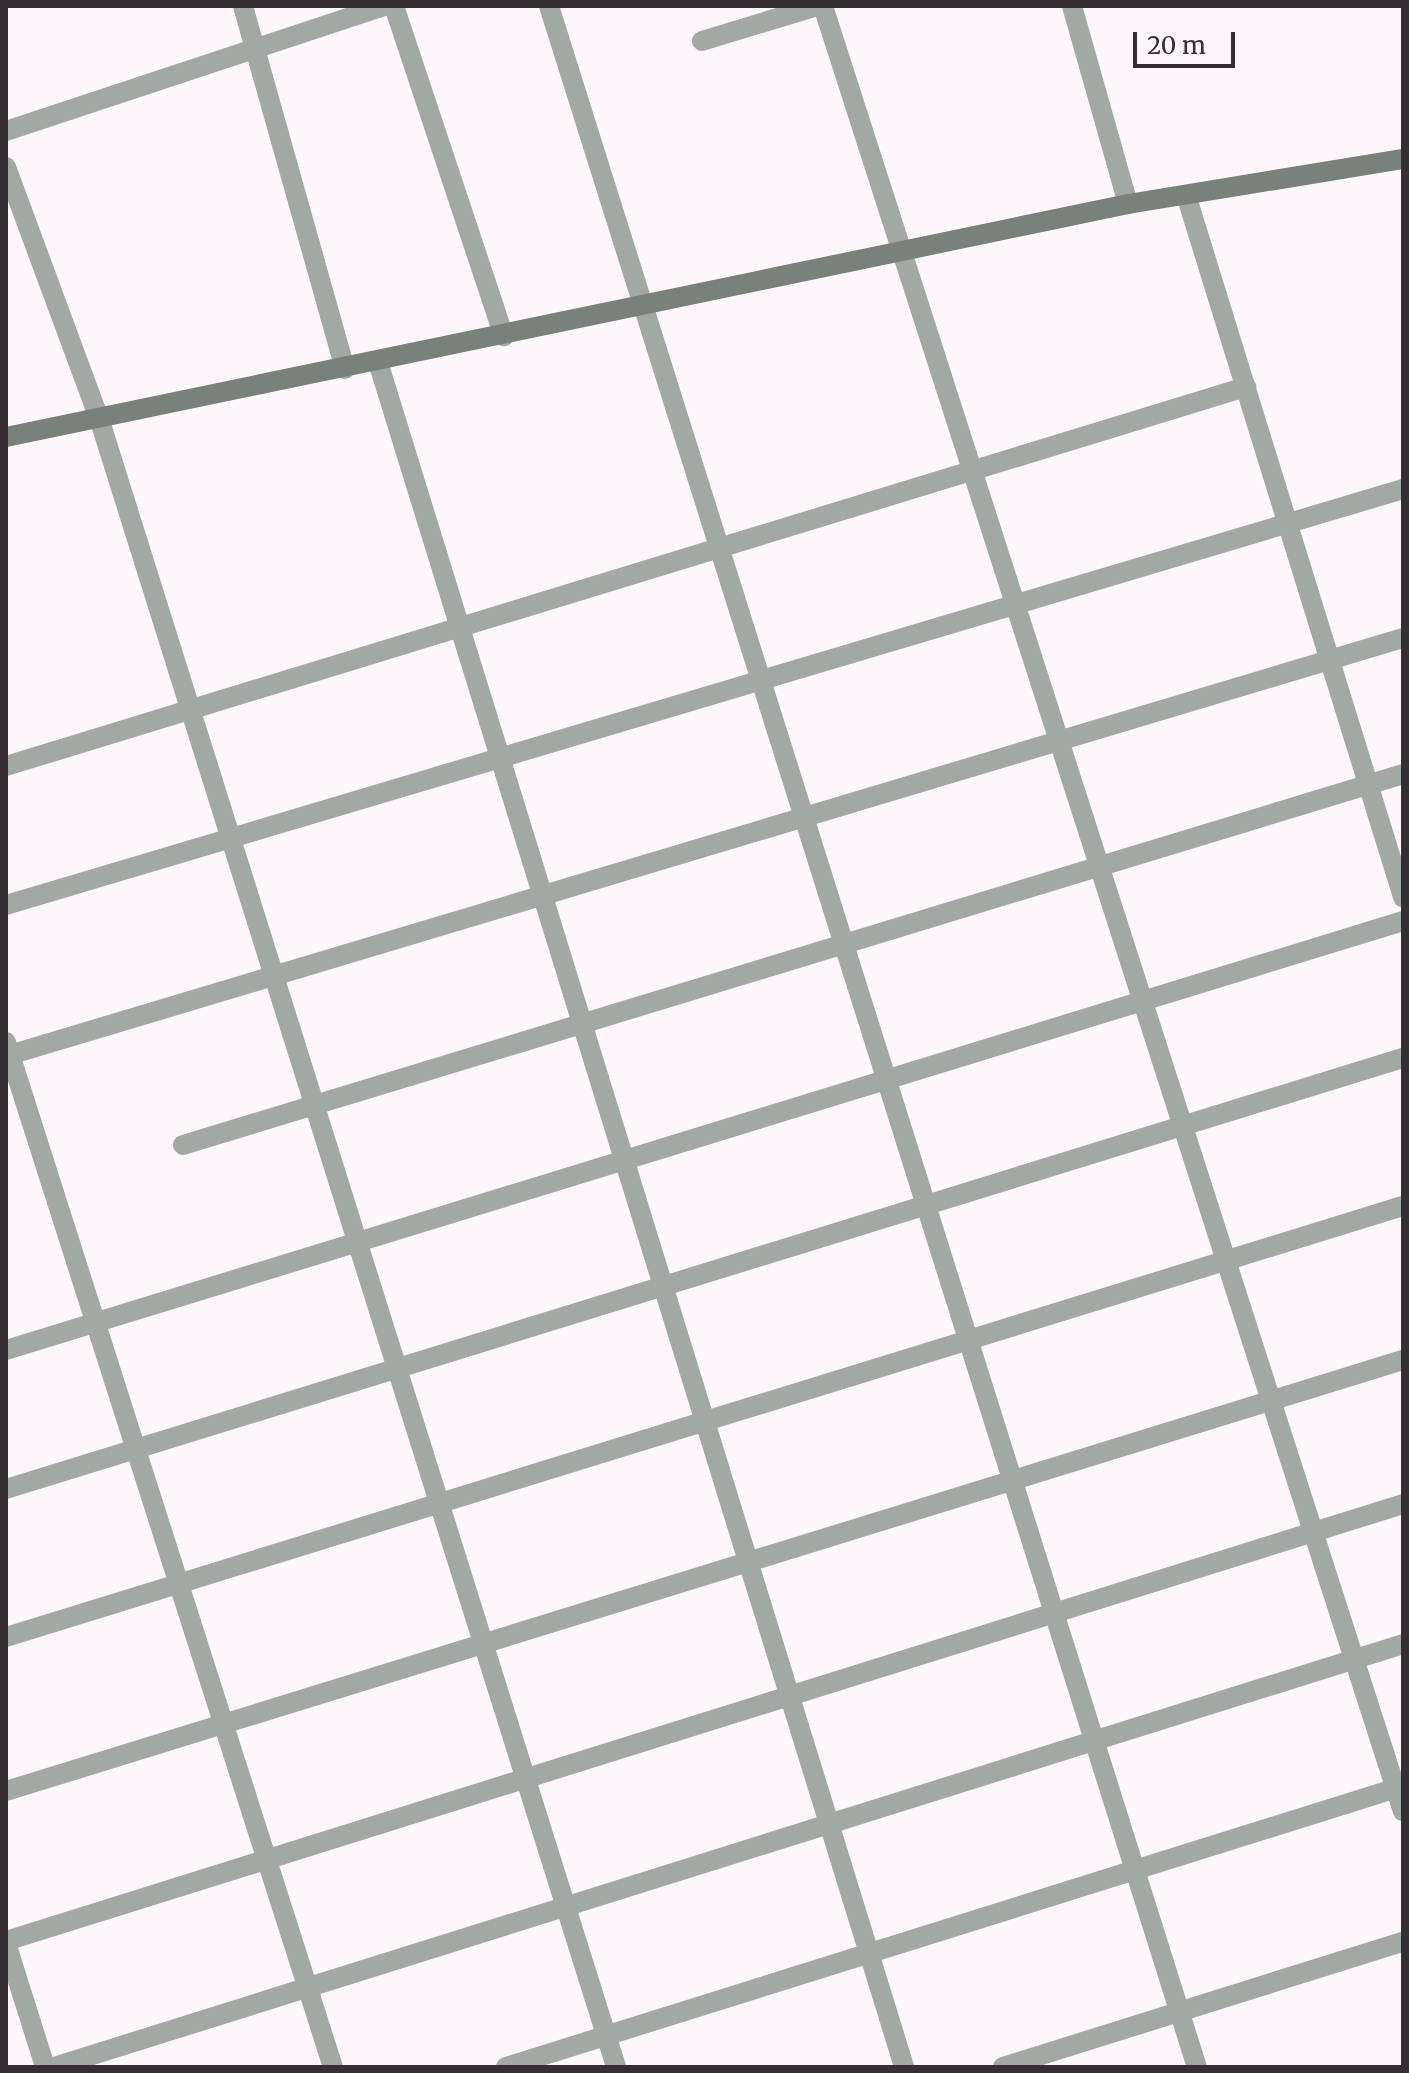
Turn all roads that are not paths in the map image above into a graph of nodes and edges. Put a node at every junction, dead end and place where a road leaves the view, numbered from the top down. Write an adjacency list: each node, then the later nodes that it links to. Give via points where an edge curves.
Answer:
1 (243, 6): 8 (street)
2 (385, 6): 8 (street)
3 (394, 6): 16 (street)
4 (549, 6): 15 (street)
5 (820, 6): 7 (street); 14 (street)
6 (1072, 6): 13 (street)
7 (702, 41)
8 (255, 49): 9 (street); 18 (street)
9 (6, 131)
10 (1403, 159): 12 (main road)
11 (6, 167): 20 (street)
12 (1187, 198): 13 (main road); 19 (street)
13 (1128, 204): 14 (main road)
14 (901, 252): 15 (main road); 22 (street)
15 (644, 306): 16 (main road); 25 (street)
16 (504, 336): 17 (main road)
17 (378, 362): 18 (main road); 27 (street)
18 (345, 369): 20 (main road)
19 (1246, 387): 22 (street); 24 (street)
20 (99, 418): 21 (main road); 31 (street)
21 (6, 437)
22 (971, 470): 25 (street); 26 (street)
23 (1403, 489): 24 (street)
24 (1288, 524): 26 (street); 29 (street)
25 (719, 547): 27 (street); 30 (street)
26 (1015, 605): 30 (street); 32 (street)
27 (460, 627): 31 (street); 33 (street)
28 (1403, 638): 29 (street)
29 (1330, 660): 32 (street); 36 (street)
30 (761, 680): 33 (street); 37 (street)
31 (190, 709): 34 (street); 38 (street)
32 (1059, 742): 37 (street); 39 (street)
33 (500, 758): 38 (street); 40 (street)
34 (6, 766)
35 (1403, 774): 36 (street)
36 (1368, 784): 39 (street); 41 (street)
37 (805, 817): 40 (street); 44 (street)
38 (231, 838): 42 (street); 45 (street)
39 (1099, 866): 44 (street); 46 (street)
40 (543, 896): 45 (street); 47 (street)
41 (1403, 897)
42 (6, 905)
43 (1403, 921): 46 (street)
44 (844, 944): 47 (street); 50 (street)
45 (274, 977): 48 (street); 51 (street)
46 (1142, 1001): 50 (street); 52 (street)
47 (582, 1023): 51 (street); 54 (street)
48 (7, 1051): 60 (street)
49 (1403, 1058): 52 (street)
50 (887, 1080): 54 (street); 55 (street)
51 (314, 1105): 53 (street); 57 (street)
52 (1182, 1126): 55 (street); 58 (street)
53 (183, 1145)
54 (624, 1160): 57 (street); 59 (street)
55 (926, 1205): 59 (street); 61 (street)
56 (1403, 1206): 58 (street)
57 (357, 1242): 60 (street); 64 (street)
58 (1226, 1261): 61 (street); 65 (street)
59 (663, 1286): 64 (street); 66 (street)
60 (95, 1322): 62 (street); 67 (street)
61 (968, 1340): 66 (street); 68 (street)
62 (6, 1350)
63 (1403, 1360): 65 (street)
64 (397, 1368): 67 (street); 70 (street)
65 (1271, 1401): 68 (street); 72 (street)
66 (705, 1421): 70 (street); 73 (street)
67 (136, 1449): 69 (street); 74 (street)
68 (1013, 1481): 73 (street); 75 (street)
69 (6, 1489)
70 (439, 1504): 74 (street); 77 (street)
71 (1403, 1504): 72 (street)
72 (1313, 1532): 75 (street); 79 (street)
73 (749, 1562): 77 (street); 80 (street)
74 (179, 1584): 76 (street); 81 (street)
75 (1054, 1613): 80 (street); 82 (street)
76 (6, 1637)
77 (483, 1644): 81 (street); 83 (street)
78 (1403, 1644): 79 (street)
79 (1354, 1660): 82 (street); 84 (street)
80 (790, 1695): 83 (street); 87 (street)
81 (223, 1724): 85 (street); 88 (street)
82 (1094, 1741): 87 (street); 89 (street)
83 (525, 1779): 88 (street); 90 (street)
84 (1399, 1787): 86 (street); 89 (street)
85 (6, 1791)
86 (1403, 1811)
87 (830, 1824): 90 (street); 93 (street)
88 (266, 1860): 91 (street); 94 (street)
89 (1135, 1870): 93 (street); 95 (street)
90 (566, 1907): 94 (street); 96 (street)
91 (6, 1942): 97 (street)
92 (1403, 1942): 95 (street)
93 (870, 1954): 96 (street); 102 (street)
94 (308, 1987): 98 (street); 99 (street)
95 (1179, 2012): 103 (street); 104 (street)
96 (606, 2036): 100 (street); 101 (street)
97 (45, 2067)
98 (54, 2067)
99 (333, 2067)
100 (506, 2067)
101 (616, 2067)
102 (904, 2067)
103 (1003, 2067)
104 (1197, 2067)

